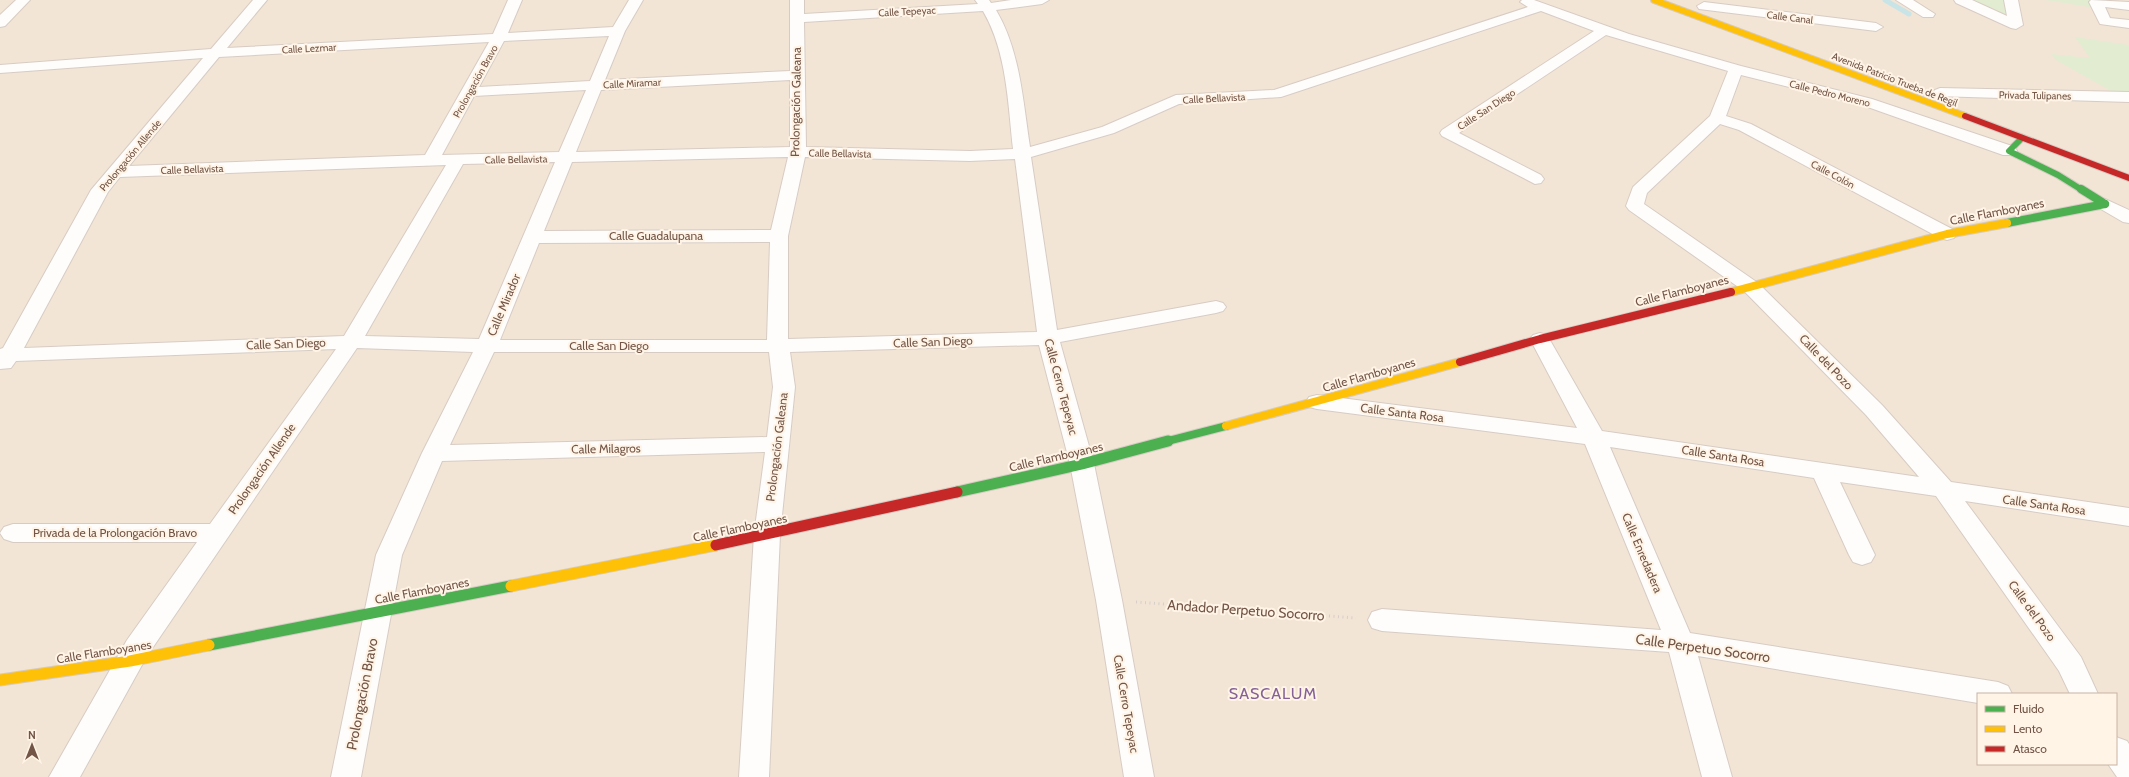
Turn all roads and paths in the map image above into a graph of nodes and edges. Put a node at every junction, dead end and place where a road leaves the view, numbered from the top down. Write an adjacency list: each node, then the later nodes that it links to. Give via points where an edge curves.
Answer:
1 (23, 0): 20 (street)
2 (260, 0): 26 (street, Prolongación Allende)
3 (515, 0): 25 (street, Prolongación Bravo)
4 (636, 0): 24 (street, Calle Mirador)
5 (1042, 0): 12 (street, Calle Tepeyac)
6 (1518, 0): 15 (street, Calle Pedro Moreno)
7 (1654, 0): 36 (street, Avenida Patricio Trueba de Regil)
8 (1903, 0): 17 (street)
9 (1961, 0): 10 (street, via 2016,25)
10 (2011, 0)
11 (843, 3): 18 (street)
12 (985, 3): 18 (street, Calle Tepeyac); 39 (street, Calle Cerro Tepeyac, via 1000,36 1010,72)
13 (1698, 4): 19 (street); 22 (street, Calle Canal)
14 (2129, 6): 21 (street, via 2096,2 2105,21)
15 (1541, 7): 23 (street, Calle Pedro Moreno); 39 (street, Calle Bellavista, via 1276,94 1176,100 1108,130)
16 (797, 9): 18 (street, Calle Tepeyac); 29 (street, Prolongación Galeana)
17 (1928, 14)
18 (829, 16)
19 (1741, 20)
20 (0, 24)
21 (2129, 24)
22 (1876, 27)
23 (1605, 30): 28 (street, Calle Pedro Moreno); 45 (street, Calle San Diego, via 1448,133)
24 (618, 31): 25 (street, Calle Lezmar); 30 (street, Calle Mirador)
25 (498, 39): 26 (street, Calle Lezmar); 31 (street, Prolongación Bravo)
26 (218, 52): 27 (street, Calle Lezmar); 43 (street, Prolongación Allende)
27 (0, 69)
28 (1736, 69): 35 (street, Calle del Pozo); 37 (street, Calle Pedro Moreno, via 1867,102)
29 (796, 75): 30 (street, Calle Miramar); 38 (street, Prolongación Galeana)
30 (596, 84): 31 (street, Calle Miramar); 40 (street, Calle Mirador)
31 (469, 92): 41 (street, Prolongación Bravo)
32 (1936, 92): 33 (street, Privada Tulipanes); 34 (street, Avenida Patricio Trueba de Regil)
33 (2129, 97)
34 (1969, 104)
35 (1717, 118): 48 (street, Calle Colón, via 1745,127); 51 (street, Calle del Pozo, via 1639,191 1635,206)
36 (2022, 138): 37 (street); 44 (street, Avenida Patricio Trueba de Regil)
37 (2009, 151): 46 (street, Calle Pedro Moreno, via 2058,175)
38 (798, 152): 39 (street, Calle Bellavista, via 970,156); 40 (street, Calle Bellavista); 49 (street, Prolongación Galeana)
39 (1022, 154): 53 (street, Calle Cerro Tepeyac)
40 (567, 158): 42 (street, Calle Bellavista); 50 (street, Calle Mirador)
41 (431, 160): 42 (street, Calle Bellavista); 43 (street, Calle Bellavista)
42 (457, 160): 55 (street, Prolongación Allende)
43 (115, 172): 58 (street, Prolongación Allende, via 100,190)
44 (2129, 178)
45 (1535, 179)
46 (2105, 204): 47 (street, Calle Pedro Moreno); 48 (street, Calle Flamboyanes)
47 (2129, 218)
48 (1947, 234): 51 (street, Calle Flamboyanes)
49 (779, 236): 50 (street, Calle Guadalupana); 57 (street, Prolongación Galeana)
50 (533, 237): 56 (street, Calle Mirador)
51 (1751, 287): 54 (street, Calle Flamboyanes); 65 (street, Calle del Pozo, via 1874,410)
52 (1216, 307): 53 (street, Calle San Diego)
53 (1048, 338): 57 (street, Calle San Diego); 63 (street, Calle Cerro Tepeyac)
54 (1540, 339): 59 (street, Calle Flamboyanes); 60 (street, Calle Enredadera)
55 (351, 342): 56 (street, Calle San Diego); 58 (street, Calle San Diego); 68 (street, Prolongación Allende)
56 (487, 346): 57 (street, Calle San Diego); 62 (street, Calle Mirador)
57 (778, 346): 61 (street, Prolongación Galeana, via 784,387)
58 (4, 358)
59 (1317, 402): 60 (street, Calle Santa Rosa); 63 (street, Calle Flamboyanes)
60 (1594, 438): 64 (street, Calle Santa Rosa); 74 (street, Calle Enredadera)
61 (777, 444): 62 (street, Calle Milagros); 69 (street, Prolongación Galeana)
62 (434, 453): 72 (street, Calle Mirador, via 389,555)
63 (1082, 464): 69 (street, Calle Flamboyanes); 71 (street, Calle Cerro Tepeyac)
64 (1823, 472): 65 (street, Calle Santa Rosa); 70 (street)
65 (1944, 490): 66 (street, Calle Santa Rosa); 78 (street, Calle del Pozo, via 2071,665)
66 (2129, 517)
67 (13, 533): 68 (street, Privada de la Prolongación Bravo)
68 (218, 533): 75 (street, Prolongación Allende)
69 (766, 535): 72 (street, Calle Flamboyanes); 83 (street, Prolongación Galeana)
70 (1862, 555)
71 (1109, 600): 73 (path, Andador Perpetuo Socorro); 84 (street, Calle Cerro Tepeyac, via 1114,643)
72 (378, 612): 75 (street, Calle Flamboyanes); 82 (street, Prolongación Bravo)
73 (1382, 620): 74 (street, Calle Perpetuo Socorro)
74 (1680, 642): 77 (street, Calle Perpetuo Socorro); 85 (street, Calle Enredadera)
75 (130, 661): 76 (street, Calle Flamboyanes); 81 (street, Prolongación Allende)
76 (0, 680)
77 (1992, 693)
78 (2084, 693)
79 (2117, 752): 80 (street)
80 (2129, 770)
81 (64, 777)
82 (346, 777)
83 (754, 777)
84 (1139, 777)
85 (1717, 777)

